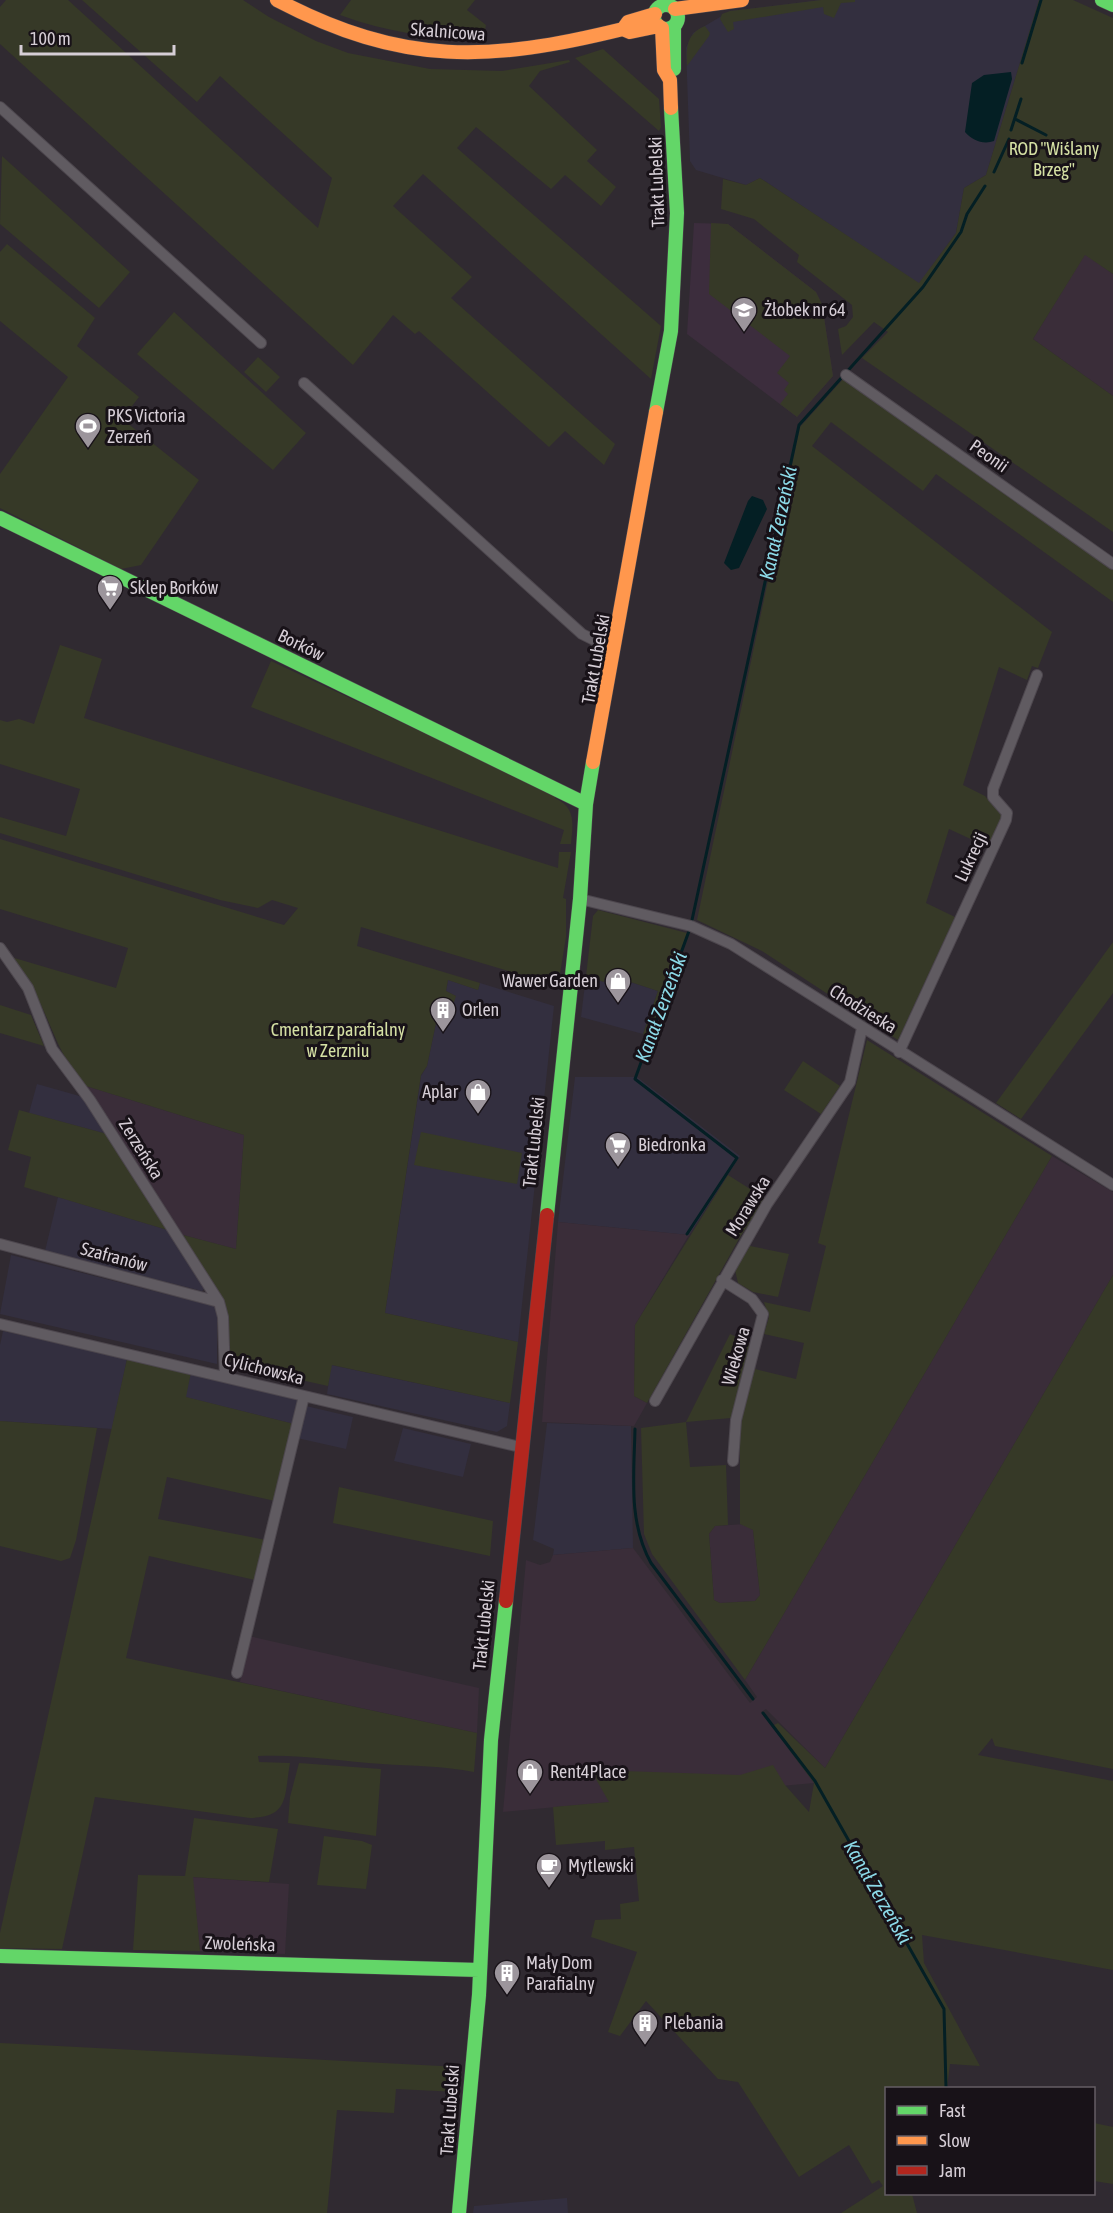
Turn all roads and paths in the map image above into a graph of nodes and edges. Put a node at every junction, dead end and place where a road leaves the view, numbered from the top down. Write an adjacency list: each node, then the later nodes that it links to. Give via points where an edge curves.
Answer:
1 (277, 0): 5 (street, Skalnicowa, via 356,35 438,52 533,49 623,29 628,22)
2 (742, 0): 5 (street, Skalnicowa, via 713,6 706,3)
3 (1102, 0): 4 (street)
4 (1113, 5)
5 (666, 13): 14 (street, Trakt Lubelski, via 664,70 670,80 677,213 671,331)
6 (0, 107): 7 (street)
7 (261, 343)
8 (846, 375): 11 (street, Peonii)
9 (304, 383): 12 (street, via 582,634)
10 (0, 518): 14 (street, Borków)
11 (1113, 564)
12 (598, 642)
13 (1037, 675): 18 (street, Lukrecji, via 993,789 993,797 1007,813 1006,820)
14 (586, 804): 15 (street, Trakt Lubelski)
15 (580, 899): 17 (street, Chodzieska, via 710,933); 27 (street, Trakt Lubelski)
16 (0, 948): 22 (street, Zerzeńska, via 28,988 52,1049 90,1100)
17 (862, 1028): 18 (street, Chodzieska); 21 (street, Morawska, via 850,1082 767,1204)
18 (899, 1052): 19 (street, Chodzieska)
19 (1113, 1185)
20 (0, 1244): 22 (street, Szafranów)
21 (722, 1280): 26 (street, Morawska); 28 (street, Wiekowa, via 752,1299 764,1314 736,1420)
22 (219, 1302): 24 (street, Zerzeńska)
23 (0, 1324): 24 (street, Cylichowska)
24 (225, 1377): 25 (street, Cylichowska)
25 (304, 1396): 27 (street, Cylichowska); 29 (street)
26 (655, 1401)
27 (520, 1447): 31 (street, Trakt Lubelski, via 491,1740)
28 (733, 1461)
29 (237, 1673)
30 (0, 1956): 31 (street, Zwoleńska)
31 (478, 1970): 32 (street, Trakt Lubelski)
32 (459, 2213)

